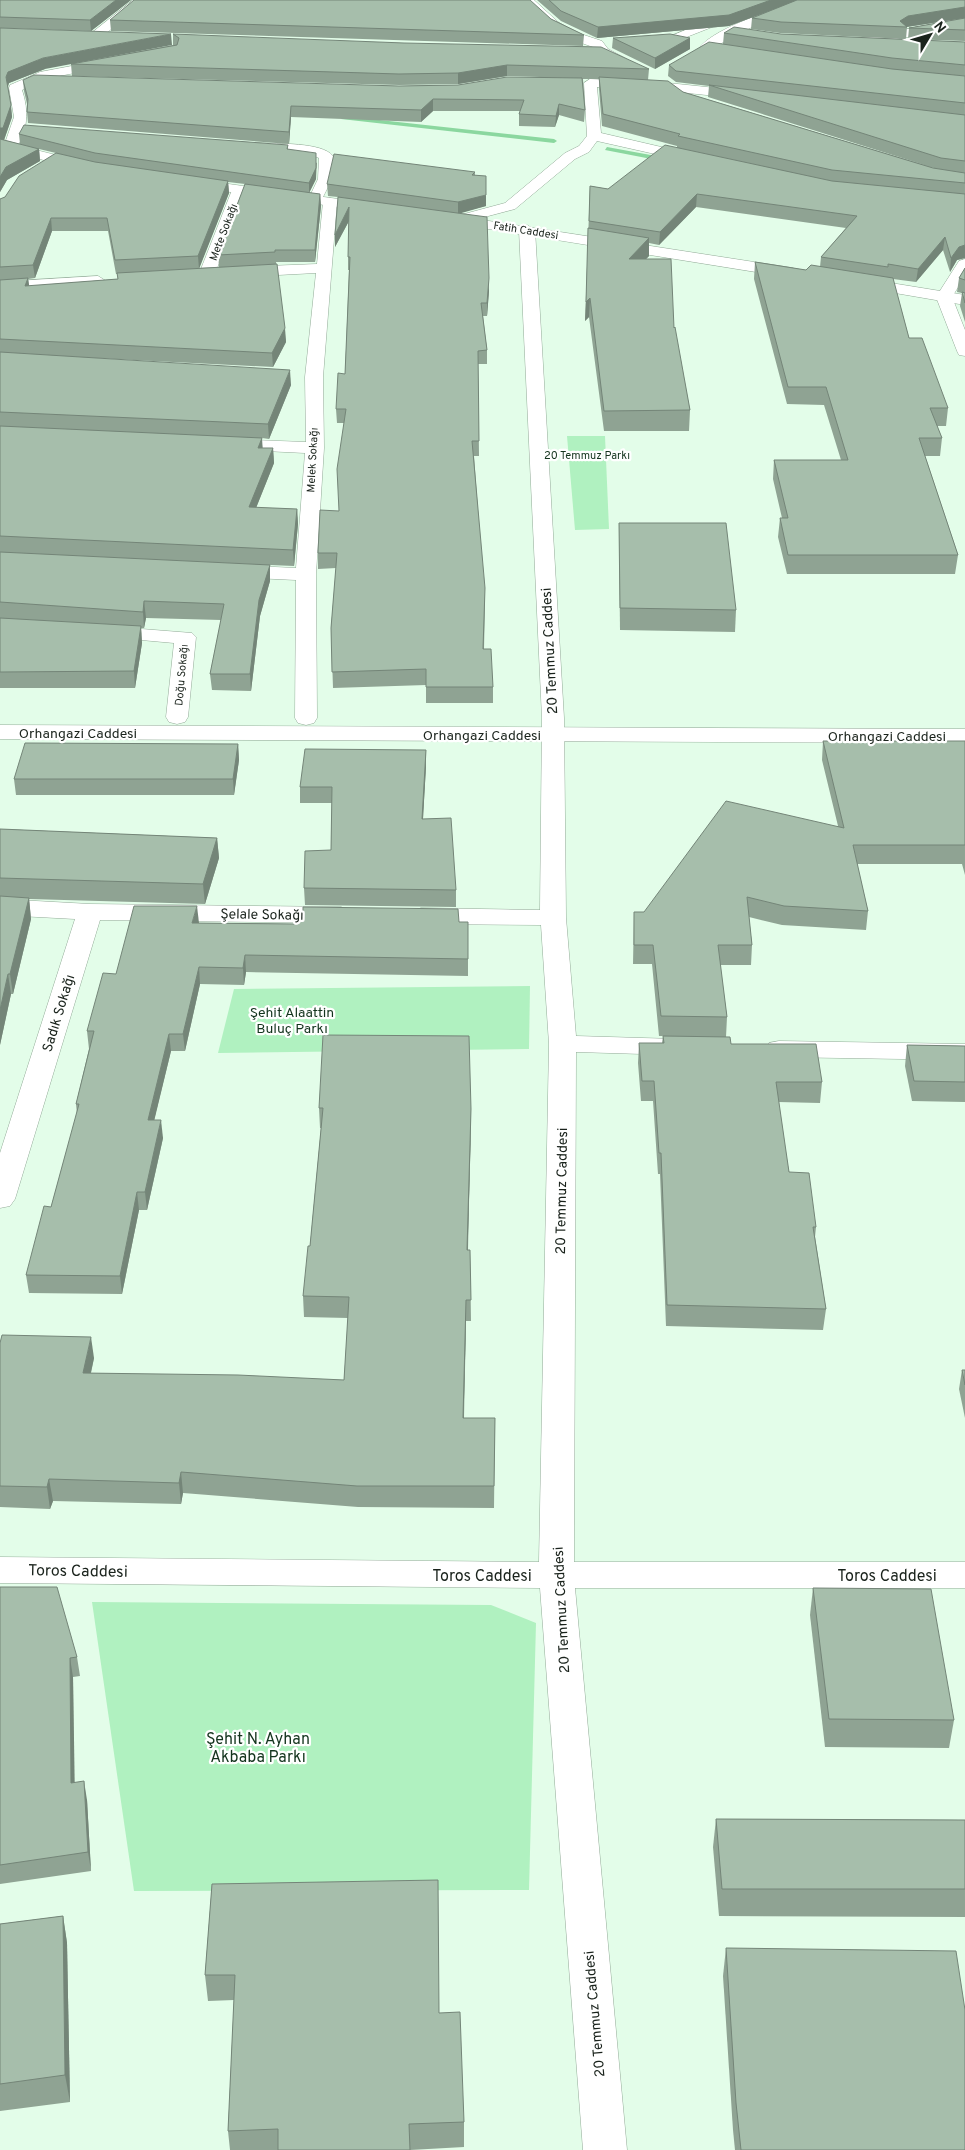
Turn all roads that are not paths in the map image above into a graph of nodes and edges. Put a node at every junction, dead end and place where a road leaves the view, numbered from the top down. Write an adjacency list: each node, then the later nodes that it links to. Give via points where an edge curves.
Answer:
1 (140, 0): 9 (street, via 89,37)
2 (527, 0): 13 (street, via 554,25)
3 (780, 0): 5 (street)
4 (816, 0): 5 (street)
5 (763, 11): 7 (street); 10 (street, via 742,11)
6 (965, 23): 12 (street, via 857,41)
7 (728, 32): 8 (street); 10 (street); 14 (street)
8 (754, 35)
9 (112, 38)
10 (666, 40): 14 (street)
11 (617, 43): 13 (street)
12 (915, 45)
13 (601, 48): 15 (street); 21 (street, via 651,72)
14 (701, 49): 16 (street)
15 (583, 51)
16 (743, 53)
17 (124, 60): 18 (street)
18 (30, 80): 19 (street); 22 (street)
19 (80, 81)
20 (0, 86): 22 (street)
21 (668, 87): 23 (street); 24 (street, via 688,99); 25 (street, via 586,83)
22 (15, 88): 26 (street, via 22,108 24,130)
23 (756, 96)
24 (707, 105)
25 (594, 136): 28 (street); 30 (street)
26 (5, 145): 29 (street)
27 (246, 146): 35 (street, Melek Sokağı, via 315,151 326,156)
28 (584, 149): 38 (street, via 570,156 510,206); 39 (street, via 585,158 522,209)
29 (52, 160): 31 (street); 32 (street)
30 (708, 162)
31 (96, 169)
32 (34, 170)
33 (182, 182): 34 (street)
34 (239, 190): 35 (street); 42 (street, Mete Sokağı)
35 (323, 201): 36 (street); 41 (street, Melek Sokağı)
36 (389, 210)
37 (439, 217): 38 (street, Fatih Caddesi)
38 (458, 220): 39 (street, Fatih Caddesi)
39 (520, 229): 43 (street, Fatih Caddesi); 62 (street, 20 Temmuz Caddesi)
40 (965, 264): 48 (street)
41 (325, 268): 42 (street); 52 (street, Melek Sokağı)
42 (207, 274): 44 (street)
43 (807, 275)
44 (188, 276)
45 (109, 280): 47 (street)
46 (846, 281): 48 (street)
47 (0, 287)
48 (944, 297): 49 (street); 50 (street)
49 (965, 300)
50 (965, 352)
51 (294, 376): 52 (street)
52 (314, 377): 54 (street, Melek Sokağı)
53 (207, 443): 54 (street)
54 (315, 448): 56 (street, Melek Sokağı)
55 (217, 570): 56 (street)
56 (306, 574): 60 (street, Melek Sokağı)
57 (87, 631): 59 (street, Doğu Sokağı, via 184,636)
58 (0, 716): 59 (street, Orhangazi Caddesi)
59 (177, 717): 60 (street, Orhangazi Caddesi)
60 (306, 718): 62 (street, Orhangazi Caddesi)
61 (965, 718): 62 (street, Orhangazi Caddesi)
62 (552, 727): 63 (street, Orhangazi Caddesi); 64 (street, Orhangazi Caddesi); 69 (street, 20 Temmuz Caddesi)
63 (0, 732)
64 (965, 736)
65 (0, 907): 66 (street)
66 (90, 912): 67 (street, Şelale Sokağı); 74 (street, Sadık Sokağı)
67 (366, 916)
68 (396, 916): 69 (street)
69 (553, 918): 70 (street, 20 Temmuz Caddesi)
70 (563, 1044): 71 (street); 76 (street, 20 Temmuz Caddesi)
71 (700, 1047)
72 (759, 1048): 73 (street)
73 (965, 1052)
74 (0, 1199)
75 (0, 1570): 76 (street, Toros Caddesi)
76 (556, 1575): 77 (street, Toros Caddesi); 78 (street, 20 Temmuz Caddesi)
77 (965, 1575)
78 (606, 2150)

